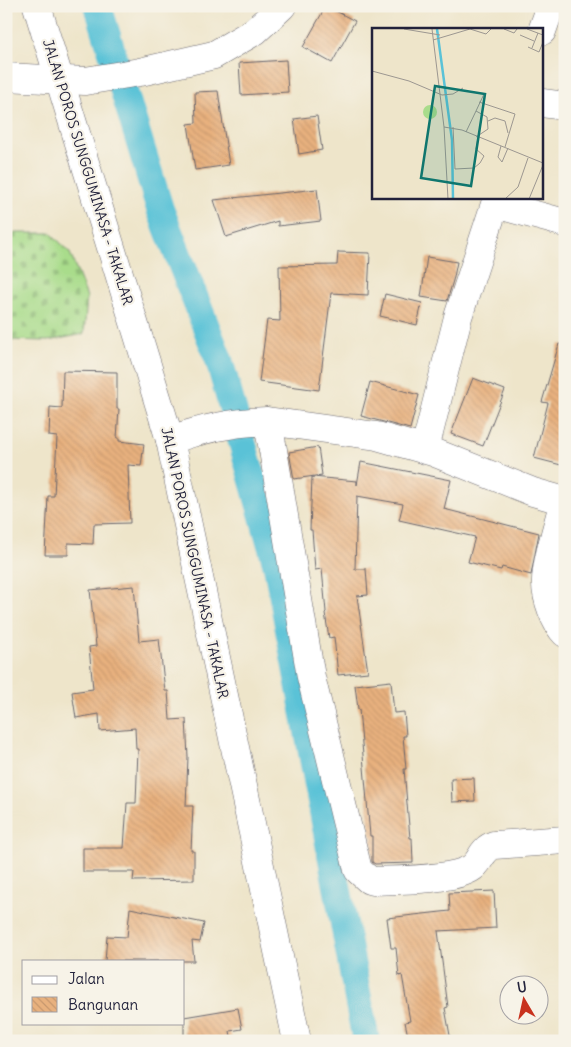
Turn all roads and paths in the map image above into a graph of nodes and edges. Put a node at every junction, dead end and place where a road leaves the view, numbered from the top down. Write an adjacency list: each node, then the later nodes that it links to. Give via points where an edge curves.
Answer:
1 (37, 6): 6 (main road, JALAN POROS SUNGGUMINASA - TAKALAR)
2 (282, 6): 6 (main road, via 255,31 214,55 140,72)
3 (551, 6): 4 (main road)
4 (543, 28)
5 (6, 77): 6 (main road)
6 (72, 80): 12 (main road, JALAN POROS SUNGGUMINASA - TAKALAR, via 98,210)
7 (544, 102): 8 (main road)
8 (565, 106)
9 (496, 201): 10 (main road); 13 (main road, via 458,317)
10 (565, 223)
11 (258, 421): 12 (main road); 13 (main road, via 377,436); 16 (main road, via 272,444 311,677 358,870 374,881 458,875 477,864 487,848 494,845)
12 (182, 435): 17 (main road, JALAN POROS SUNGGUMINASA - TAKALAR)
13 (424, 449): 14 (main road)
14 (558, 496): 15 (main road, via 546,584 552,612)
15 (565, 633)
16 (565, 840)
17 (296, 1041)

